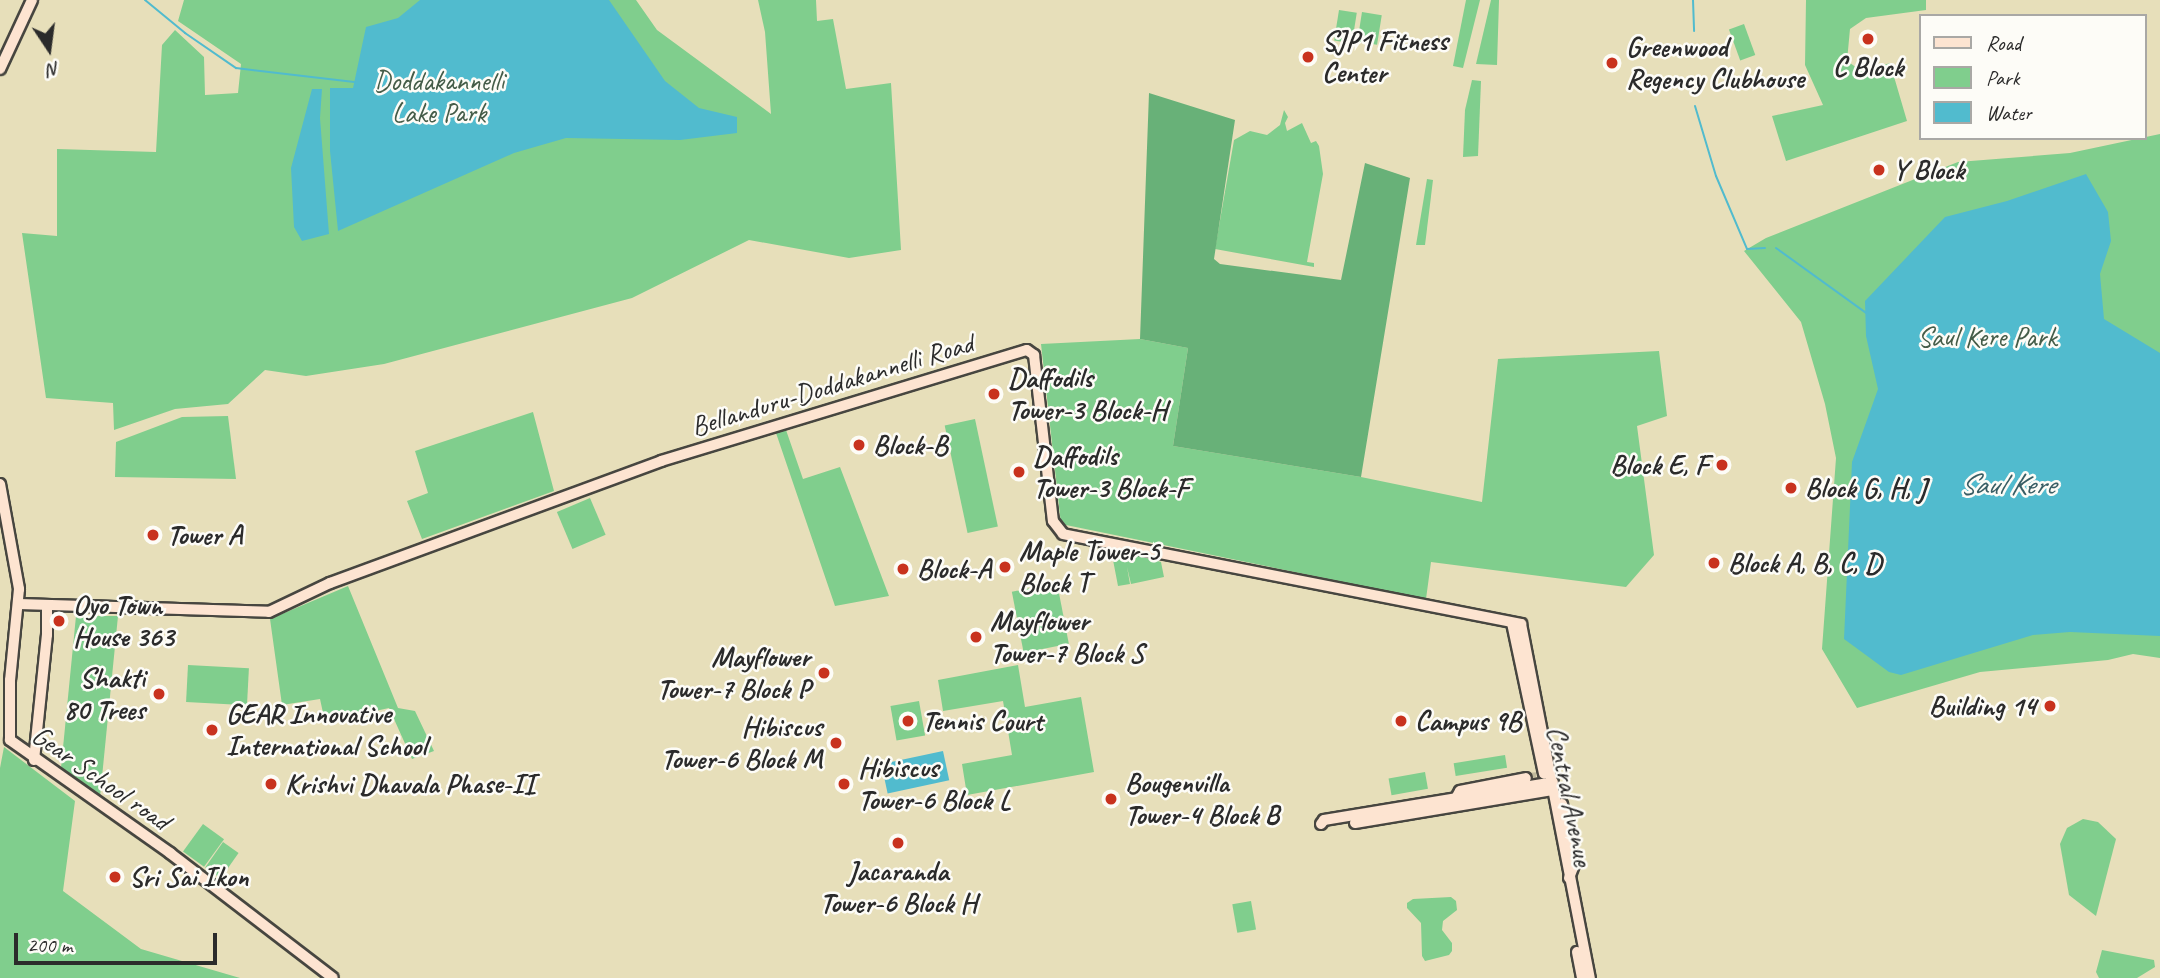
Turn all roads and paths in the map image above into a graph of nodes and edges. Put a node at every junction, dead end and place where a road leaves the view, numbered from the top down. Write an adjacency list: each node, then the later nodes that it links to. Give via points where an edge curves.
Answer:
1 (32, 0): 2 (street)
2 (0, 69)
3 (0, 484): 4 (street, Gear School road)
4 (19, 604): 5 (street, Bellanduru-Doddakannelli Road); 7 (street, Gear School road, via 10,680 10,740)
5 (47, 605): 6 (street, Bellanduru-Doddakannelli Road, via 269,612 330,583 661,461 1022,349 1034,355 1053,521 1063,534); 7 (street)
6 (1516, 623): 9 (street, Central Avenue)
7 (34, 760): 13 (street, Gear School road, via 173,855)
8 (1526, 778): 10 (street, via 1460,791)
9 (1549, 787): 10 (street); 12 (street, Central Avenue); 14 (street, Central Avenue)
10 (1448, 804): 10 (street, via 1383,820 1321,824 1324,820)
11 (1562, 804): 12 (street, via 1574,865)
12 (1569, 878): 15 (street, Central Avenue)
13 (335, 976)
14 (1582, 978)
15 (1590, 978)

